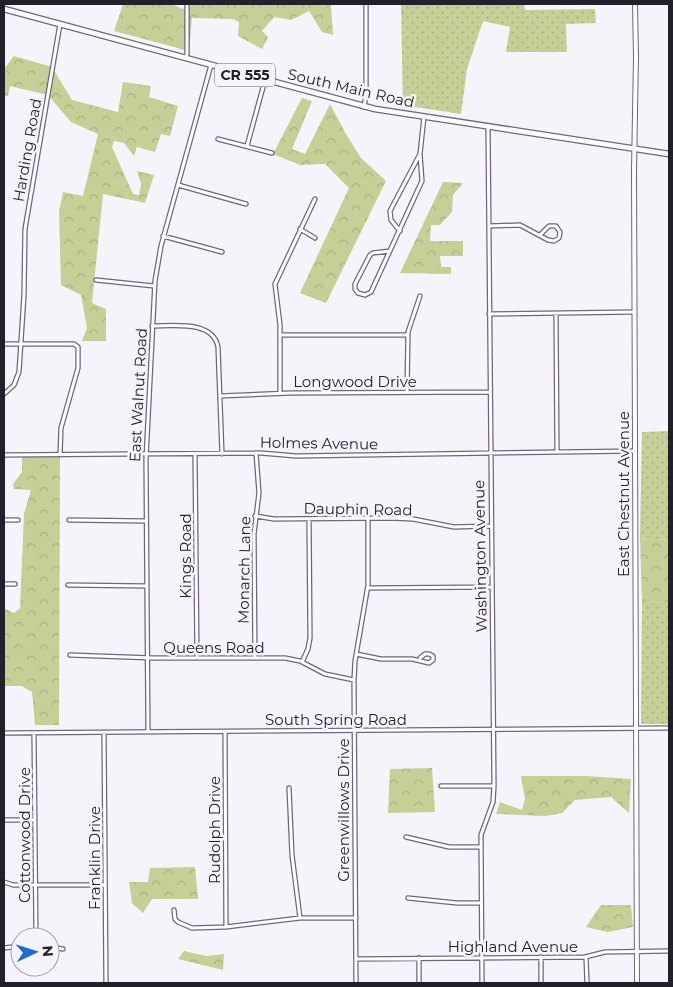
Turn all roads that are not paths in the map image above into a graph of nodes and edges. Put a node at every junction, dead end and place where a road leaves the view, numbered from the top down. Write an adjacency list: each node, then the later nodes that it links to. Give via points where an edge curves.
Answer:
1 (187, 4): 6 (street)
2 (366, 4): 9 (street)
3 (635, 4): 14 (street, East Chestnut Avenue)
4 (4, 9): 5 (main road, South Main Road / CR 555)
5 (60, 24): 6 (main road, South Main Road / CR 555); 39 (street, Harding Road, via 25,229)
6 (186, 58): 7 (main road, South Main Road / CR 555)
7 (211, 65): 8 (main road, South Main Road / CR 555); 18 (street, East Walnut Road)
8 (265, 80): 9 (main road, South Main Road / CR 555); 13 (street)
9 (364, 107): 10 (main road, South Main Road / CR 555)
10 (424, 117): 11 (main road, South Main Road / CR 555); 16 (street)
11 (488, 126): 14 (main road, South Main Road / CR 555); 21 (street, Washington Avenue)
12 (218, 139): 13 (street)
13 (247, 146): 15 (street)
14 (634, 148): 17 (main road, South Main Road / CR 555); 32 (street, East Chestnut Avenue)
15 (272, 153)
16 (420, 154): 23 (street, via 422,181); 23 (street, via 390,212 391,220)
17 (669, 154)
18 (178, 185): 20 (street); 25 (street, East Walnut Road)
19 (315, 200): 22 (street)
20 (246, 204)
21 (489, 226): 24 (street, via 520,225); 33 (street, Washington Avenue)
22 (300, 229): 26 (street); 36 (street, via 275,284)
23 (400, 231): 27 (street)
24 (540, 235): 24 (street, via 549,226 556,226 560,232 554,241)
25 (163, 236): 28 (street); 30 (street, East Walnut Road)
26 (315, 238)
27 (390, 251): 27 (street, via 370,255 355,284 356,292 365,295 371,292)
28 (222, 252)
29 (96, 280): 30 (street)
30 (154, 286): 35 (street, East Walnut Road)
31 (420, 296): 37 (street)
32 (634, 312): 34 (street); 45 (street, East Chestnut Avenue)
33 (489, 314): 34 (street); 41 (street, Washington Avenue)
34 (556, 314): 46 (street)
35 (152, 326): 44 (street, via 203,329 214,337 218,347); 49 (street, East Walnut Road)
36 (280, 335): 37 (street); 42 (street)
37 (407, 335): 40 (street)
38 (4, 344): 39 (street)
39 (20, 344): 43 (street, Harding Road, via 19,372 14,385); 53 (street, via 76,344 78,347 76,376 61,428)
40 (407, 392): 41 (street, Longwood Drive); 42 (street, Longwood Drive)
41 (490, 392): 48 (street, Washington Avenue)
42 (280, 393): 44 (street, Longwood Drive)
43 (4, 394)
44 (220, 396): 51 (street)
45 (634, 451): 46 (street, Holmes Avenue); 76 (street, East Chestnut Avenue)
46 (558, 452): 48 (street, Holmes Avenue)
47 (256, 453): 48 (street, Holmes Avenue, via 296,456); 51 (street, Holmes Avenue); 54 (street, Monarch Lane, via 258,496)
48 (491, 453): 61 (street, Washington Avenue)
49 (146, 454): 50 (street, Holmes Avenue); 53 (street, Holmes Avenue); 60 (street, East Walnut Road)
50 (195, 454): 51 (street, Holmes Avenue); 71 (street, Kings Road)
51 (222, 454)
52 (4, 455): 53 (street, Holmes Avenue)
53 (60, 455)
54 (255, 516): 55 (street, Dauphin Road); 72 (street, Monarch Lane)
55 (309, 519): 56 (street, Dauphin Road); 74 (street, via 310,638)
56 (368, 519): 61 (street, Dauphin Road, via 413,519 454,527); 67 (street, Greenwillows Drive)
57 (4, 520): 58 (street)
58 (18, 520)
59 (69, 520): 60 (street)
60 (146, 521): 65 (street, East Walnut Road)
61 (491, 526): 66 (street, Washington Avenue)
62 (4, 584): 63 (street)
63 (15, 584)
64 (68, 585): 65 (street)
65 (147, 586): 70 (street, East Walnut Road)
66 (492, 587): 67 (street); 78 (street, Washington Avenue)
67 (367, 588): 68 (street, Greenwillows Drive)
68 (356, 654): 73 (street, via 381,659 412,659 429,664 433,660 428,654); 75 (street, Greenwillows Drive)
69 (70, 655): 70 (street, Queens Road)
70 (147, 658): 71 (street, Queens Road); 81 (street, East Walnut Road)
71 (197, 658): 72 (street, Queens Road)
72 (255, 658): 74 (street, Queens Road, via 286,658)
73 (420, 658)
74 (302, 662): 75 (street, Queens Road, via 325,674)
75 (354, 680): 79 (street, Greenwillows Drive)
76 (635, 728): 77 (street, South Spring Road); 78 (street, South Spring Road); 103 (street, East Chestnut Avenue)
77 (669, 728)
78 (493, 729): 79 (street, South Spring Road); 86 (street, Washington Avenue)
79 (354, 731): 82 (street, South Spring Road); 99 (street, Greenwillows Drive)
80 (104, 732): 81 (street, South Spring Road); 84 (street, South Spring Road); 94 (street, Franklin Drive)
81 (148, 732): 82 (street, South Spring Road)
82 (225, 732): 101 (street, Rudolph Drive)
83 (4, 733): 84 (street, South Spring Road)
84 (34, 733): 89 (street, Cottonwood Drive)
85 (441, 786): 86 (street)
86 (494, 786): 91 (street, Washington Avenue, via 480,835)
87 (289, 788): 98 (street, via 292,855)
88 (4, 820): 89 (street)
89 (35, 820): 93 (street, Cottonwood Drive)
90 (406, 837): 91 (street, via 452,847)
91 (480, 847): 96 (street, Washington Avenue)
92 (4, 882): 93 (street)
93 (35, 885): 94 (street); 100 (street, Cottonwood Drive)
94 (105, 885): 109 (street, Franklin Drive)
95 (408, 898): 96 (street)
96 (481, 903): 107 (street, Washington Avenue)
97 (174, 910): 101 (street, via 175,919 186,927)
98 (300, 918): 99 (street); 101 (street)
99 (356, 918): 108 (street, Greenwillows Drive)
100 (36, 927)
101 (226, 928)
102 (669, 951): 103 (street, Highland Avenue)
103 (637, 952): 105 (street, Highland Avenue, via 605,952); 115 (street, East Chestnut Avenue)
104 (541, 957): 105 (street, Highland Avenue); 107 (street, Highland Avenue); 113 (street)
105 (586, 957): 114 (street)
106 (419, 958): 107 (street, Highland Avenue); 108 (street, Highland Avenue); 111 (street)
107 (481, 958): 112 (street, Washington Avenue)
108 (356, 959): 110 (street, Greenwillows Drive)
109 (106, 983)
110 (356, 983)
111 (419, 983)
112 (482, 983)
113 (541, 983)
114 (587, 983)
115 (637, 983)

